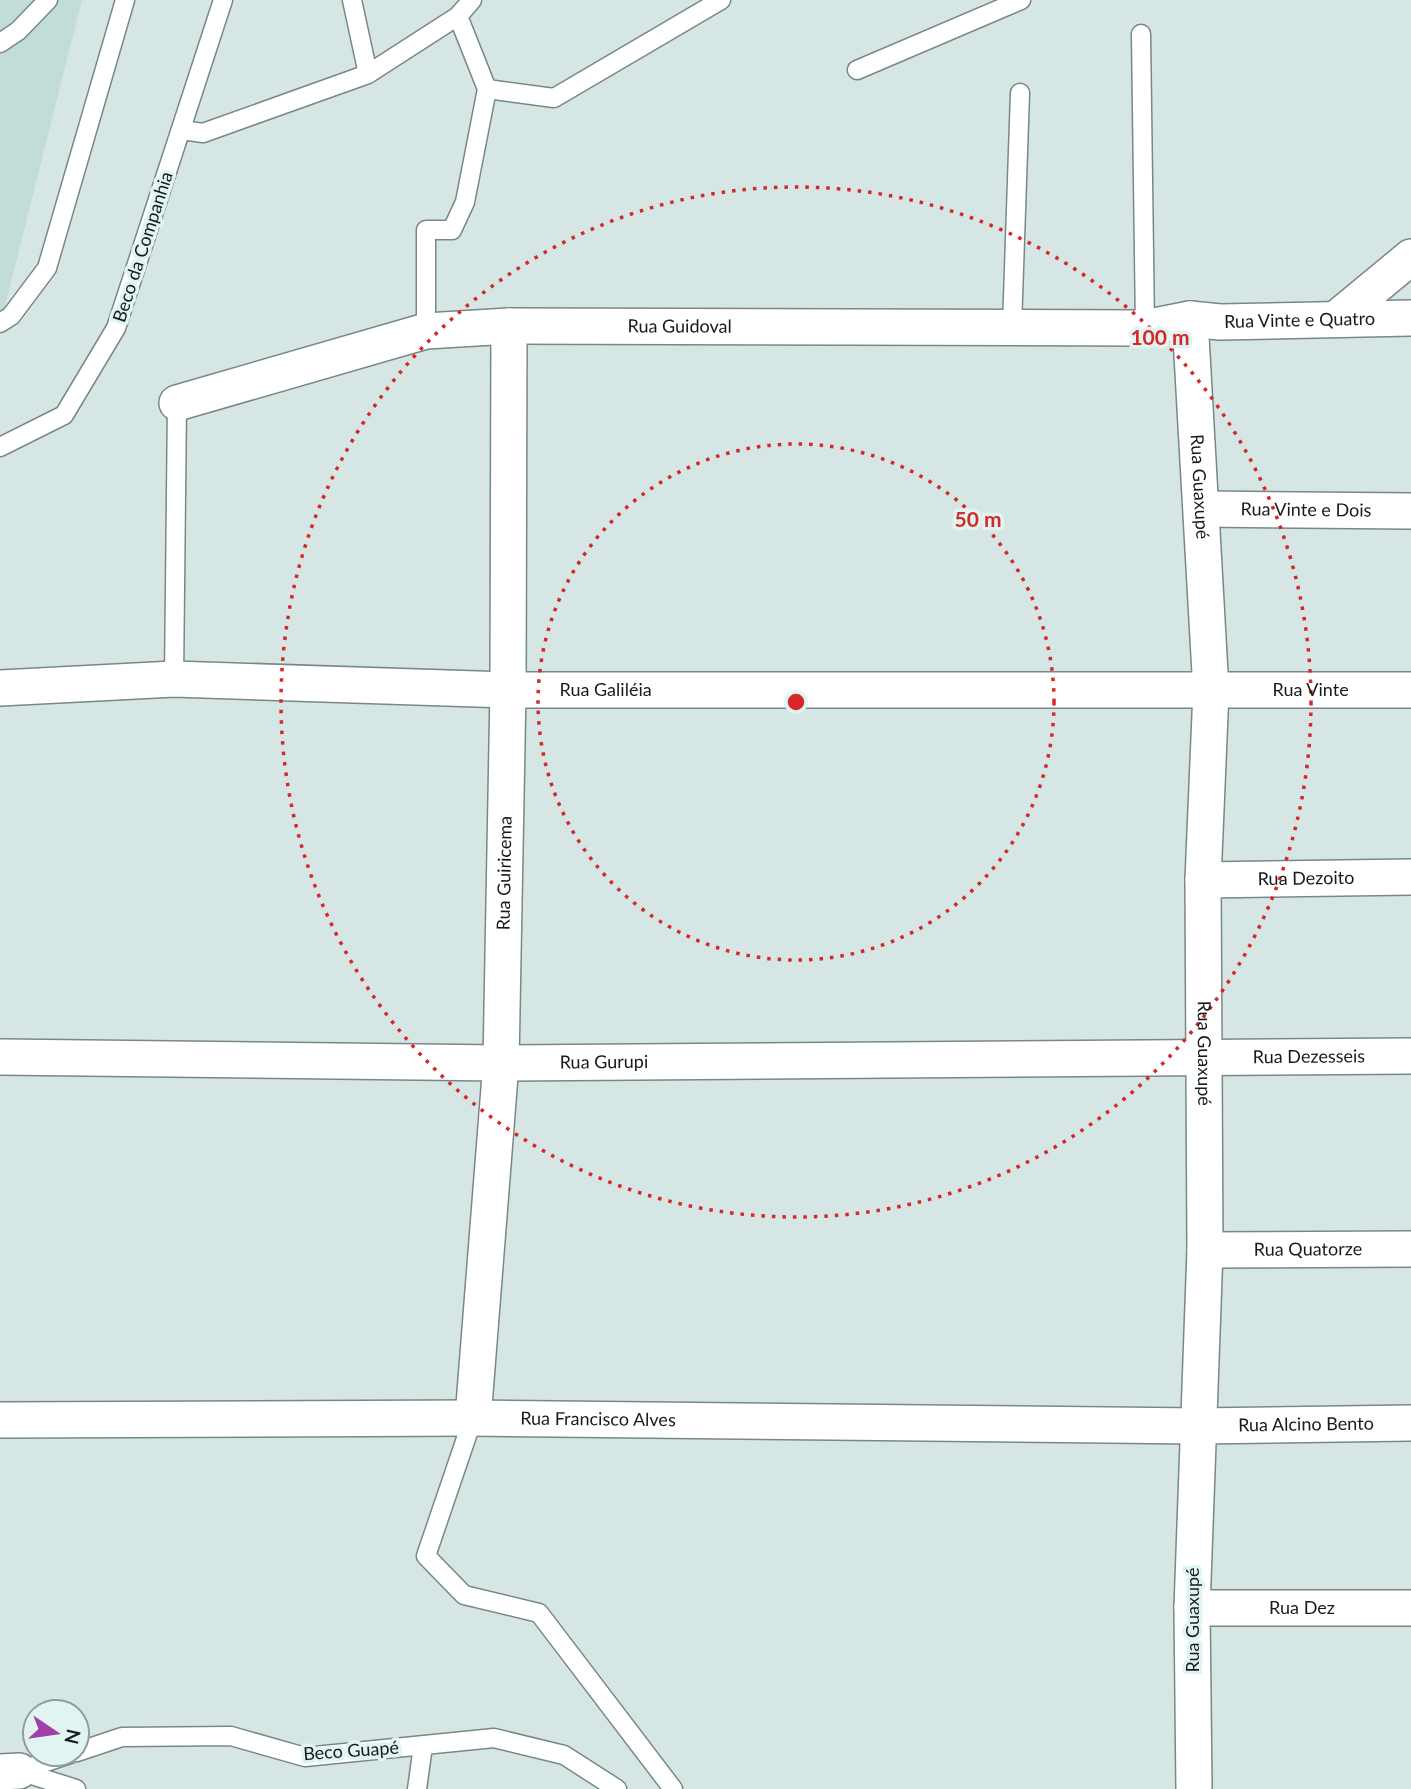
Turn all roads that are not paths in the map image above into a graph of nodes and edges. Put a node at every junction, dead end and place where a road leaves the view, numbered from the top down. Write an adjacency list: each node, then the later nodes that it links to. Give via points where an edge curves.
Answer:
1 (48, 0): 10 (lane)
2 (125, 0): 20 (lane, via 47,268 11,316)
3 (223, 0): 15 (lane, Beco da Companhia)
4 (352, 0): 12 (lane)
5 (472, 0): 8 (lane)
6 (721, 0): 13 (lane, via 554,98)
7 (1021, 0): 11 (lane)
8 (458, 16): 12 (lane); 13 (lane)
9 (1141, 34): 23 (lane)
10 (0, 43)
11 (857, 70)
12 (368, 74): 15 (lane, via 203,133)
13 (487, 89): 24 (lane, via 465,202 452,230 426,230)
14 (1020, 93): 22 (lane)
15 (182, 130): 26 (lane, Beco da Companhia, via 116,328 64,415)
16 (1411, 257): 19 (street)
17 (1411, 318): 19 (street, Rua Vinte e Quatro)
18 (1190, 319): 19 (street, Rua Vinte e Quatro); 23 (street, Rua Guidoval); 27 (street, Rua Guaxupé)
19 (1336, 319)
20 (0, 323)
21 (509, 326): 22 (street, Rua Guidoval); 24 (street, Rua Guidoval); 31 (street, Rua Guiricema)
22 (1012, 327): 23 (street, Rua Guidoval)
23 (1146, 328)
24 (426, 331): 25 (street, Rua Guidoval)
25 (177, 403): 29 (lane)
26 (0, 447)
27 (1203, 509): 28 (street, Rua Vinte e Dois); 33 (street, Rua Guaxupé)
28 (1411, 511)
29 (174, 678): 30 (street, Rua Galiléia); 31 (street, Rua Galiléia)
30 (0, 688)
31 (508, 690): 33 (street, Rua Galiléia); 39 (street, Rua Guiricema)
32 (1411, 690): 33 (street, Rua Vinte)
33 (1211, 691): 35 (street, Rua Guaxupé)
34 (1411, 877): 35 (street, Rua Dezoito)
35 (1203, 880): 36 (street, Rua Guaxupé)
36 (1206, 1056): 37 (street, Rua Dezesseis); 39 (street, Rua Gurupi); 40 (street, Rua Guaxupé)
37 (1411, 1056)
38 (0, 1057): 39 (street, Rua Gurupi)
39 (501, 1063): 42 (street, Rua Guiricema)
40 (1205, 1250): 41 (street, Rua Quatorze); 45 (street, Rua Guaxupé)
41 (1411, 1250)
42 (473, 1418): 43 (street, Rua Francisco Alves); 45 (street, Rua Francisco Alves); 54 (lane, via 426,1556 464,1595 539,1613)
43 (0, 1420)
44 (1411, 1423): 45 (street, Rua Alcino Bento)
45 (1198, 1426): 46 (street, Rua Guaxupé)
46 (1192, 1608): 47 (street, Rua Dez); 55 (street, Rua Guaxupé)
47 (1411, 1608)
48 (423, 1746): 49 (lane, Beco Guapé, via 305,1757 231,1737 167,1736 122,1737); 52 (lane); 53 (lane, Beco Guapé, via 494,1738 564,1755)
49 (91, 1747)
50 (10, 1772): 51 (lane)
51 (76, 1789)
52 (417, 1789)
53 (617, 1789)
54 (673, 1789)
55 (1194, 1789)

